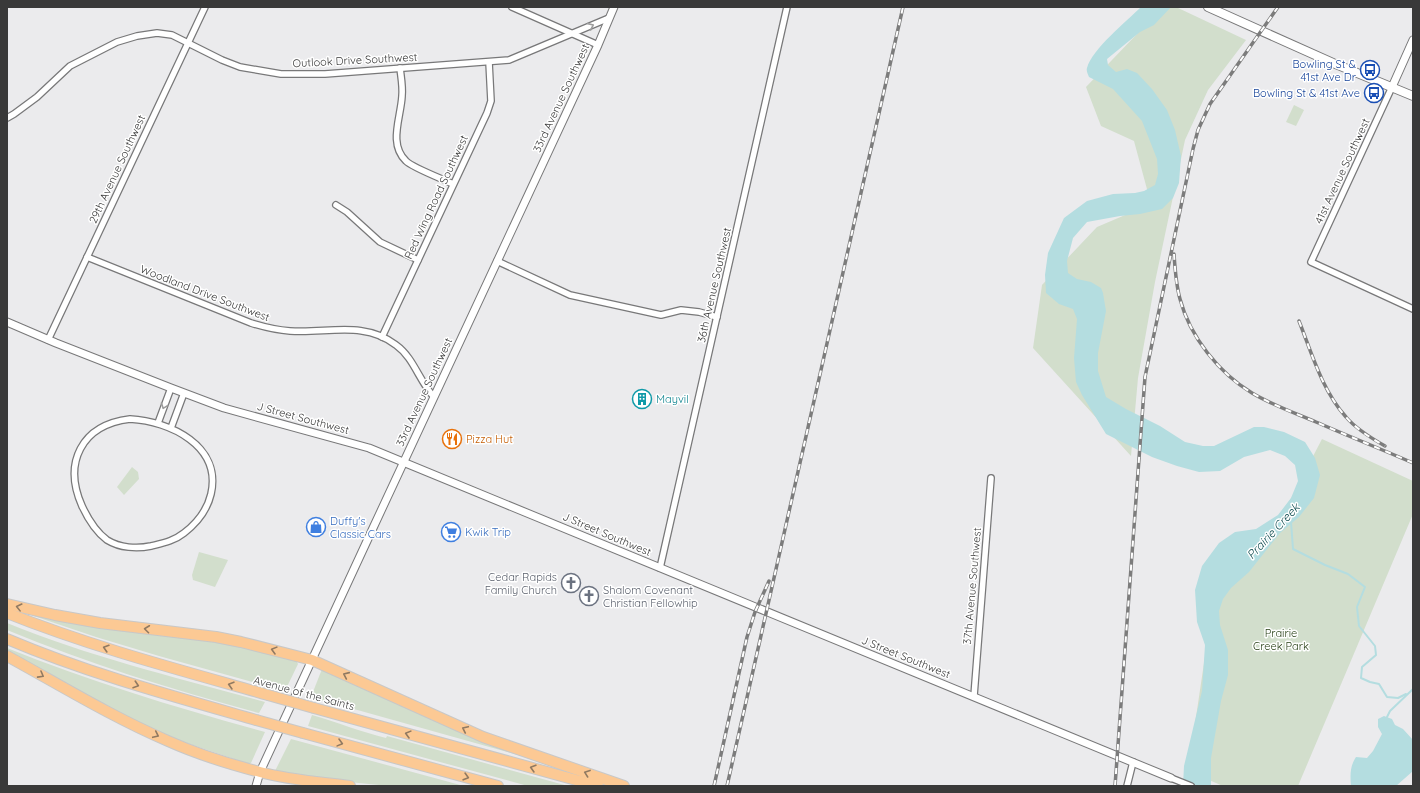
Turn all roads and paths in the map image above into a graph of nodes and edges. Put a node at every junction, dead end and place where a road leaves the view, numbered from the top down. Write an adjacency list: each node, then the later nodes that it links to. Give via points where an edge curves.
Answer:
1 (205, 7): 9 (street, 29th Avenue Southwest)
2 (512, 7): 7 (street)
3 (614, 7): 6 (street, 33rd Avenue Southwest)
4 (787, 7): 22 (street, 36th Avenue Southwest)
5 (1208, 7): 13 (main road)
6 (609, 18): 7 (street, Outlook Drive Southwest, one-way to 6); 10 (street, 33rd Avenue Southwest)
7 (572, 34): 10 (street); 11 (street, Outlook Drive Southwest, via 509,60)
8 (1413, 40): 13 (street)
9 (188, 42): 12 (street, Outlook Drive Southwest, via 240,67 281,74 324,74); 15 (street, Outlook Drive Southwest, via 172,35 157,33 117,42 70,66 37,97); 18 (street, 29th Avenue Southwest)
10 (598, 45): 20 (street, 33rd Avenue Southwest)
11 (489, 62): 12 (street, Outlook Drive Southwest); 16 (street, Red Wing Road Southwest, via 491,101)
12 (400, 68): 16 (street, via 402,95 397,131 400,154 407,162)
13 (1392, 88): 14 (main road); 21 (street, 41st Avenue Southwest, via 1311,262)
14 (1413, 96)
15 (7, 118)
16 (453, 184): 19 (street, Red Wing Road Southwest)
17 (336, 205): 19 (street, via 348,212 380,242)
18 (87, 257): 24 (street, Woodland Drive Southwest, via 251,323 272,329 291,332 365,330); 25 (street, 29th Avenue Southwest)
19 (418, 260): 24 (street, Red Wing Road Southwest)
20 (497, 261): 22 (street, via 570,295 660,315 682,310); 28 (street, 33rd Avenue Southwest)
21 (1413, 309)
22 (717, 317): 33 (street, 36th Avenue Southwest)
23 (7, 322): 25 (street, J Street Southwest)
24 (382, 336): 28 (street, Woodland Drive Southwest, via 397,345 408,357)
25 (48, 340): 26 (street, J Street Southwest)
26 (171, 388): 27 (street, J Street Southwest); 29 (street, one-way to 29)
27 (184, 393): 30 (street); 31 (street, J Street Southwest, via 240,413 364,446)
28 (434, 396): 31 (street, 33rd Avenue Southwest)
29 (158, 423): 30 (street); 30 (street, via 130,419 102,426 87,439 75,464 74,480 77,495 87,518 108,540 125,547 141,548 165,544 182,535 194,526 209,501 213,474 206,456 196,444)
30 (171, 428)
31 (404, 462): 33 (street, J Street Southwest); 38 (street, 33rd Avenue Southwest)
32 (991, 478): 39 (street, 37th Avenue Southwest)
33 (660, 568): 39 (street, J Street Southwest)
34 (7, 604): 38 (highway, one-way to 34, via 216,637 100,623)
35 (7, 613): 46 (highway, Avenue of the Saints, one-way to 35, bridge, via 104,647)
36 (7, 639): 45 (highway, one-way to 45, bridge, via 92,671 161,693)
37 (7, 656): 41 (highway, one-way to 41, via 127,722 168,741)
38 (312, 660): 41 (street, 33rd Avenue Southwest); 47 (highway, one-way to 38, via 483,737)
39 (974, 696): 40 (street, J Street Southwest)
40 (1133, 762): 42 (street, J Street Southwest); 48 (street)
41 (260, 772): 43 (street, 33rd Avenue Southwest); 44 (highway)
42 (1171, 778): 49 (street, J Street Southwest)
43 (256, 786)
44 (350, 786)
45 (498, 786)
46 (598, 786)
47 (624, 786)
48 (1127, 786)
49 (1190, 786)

